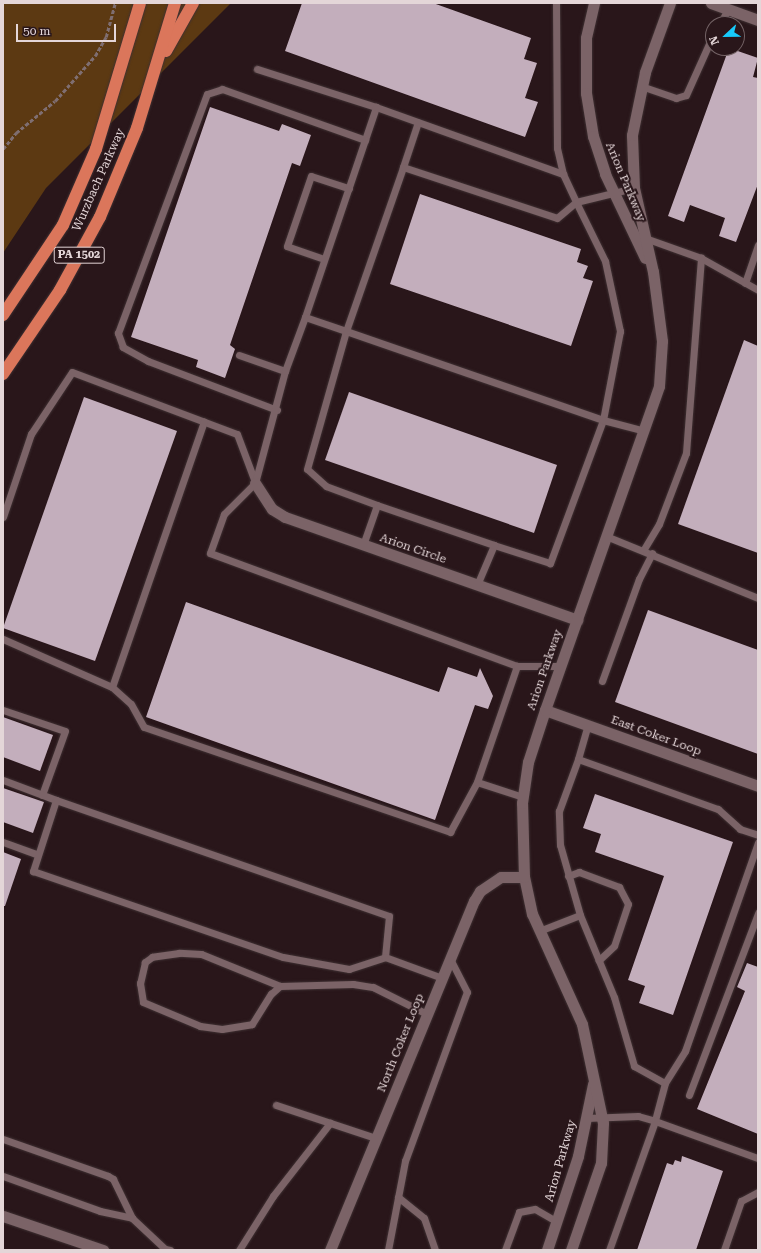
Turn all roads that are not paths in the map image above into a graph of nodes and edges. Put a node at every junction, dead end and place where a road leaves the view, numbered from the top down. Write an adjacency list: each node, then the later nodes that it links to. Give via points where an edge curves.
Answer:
1 (136, 3): 12 (highway)
2 (140, 3): 12 (highway, Wurzbach Parkway / PA 1502)
3 (175, 3): 15 (highway, Wurzbach Parkway / PA 1502)
4 (193, 3): 15 (highway)
5 (556, 3): 21 (lane, via 557,148)
6 (594, 3): 24 (street, Arion Parkway, via 586,38 586,93 593,136)
7 (670, 3): 16 (street, Arion Parkway)
8 (711, 3): 9 (street)
9 (728, 9): 10 (lane); 11 (street)
10 (724, 16)
11 (758, 20)
12 (131, 31): 33 (highway, Wurzbach Parkway / PA 1502, via 96,149 63,225)
13 (705, 53): 16 (lane, via 686,95 676,98)
14 (258, 69): 17 (lane)
15 (155, 70): 38 (highway, Wurzbach Parkway / PA 1502, via 137,128 100,217 60,290)
16 (641, 86): 23 (street, Arion Parkway, via 632,135)
17 (376, 107): 18 (lane); 19 (lane)
18 (418, 122): 20 (lane); 21 (lane)
19 (365, 140): 22 (lane); 39 (lane, via 222,90 207,94 118,333 123,347 148,361)
20 (403, 167): 25 (lane, via 557,218); 35 (lane)
21 (563, 174): 25 (lane)
22 (349, 188): 29 (lane); 29 (lane, via 311,176 306,190 287,246)
23 (634, 188): 24 (lane); 26 (street, Arion Parkway)
24 (614, 194): 25 (lane); 30 (street, Arion Parkway)
25 (576, 202): 40 (lane, via 605,261 620,331)
26 (645, 238): 28 (lane); 30 (street, Arion Parkway)
27 (758, 245): 31 (lane)
28 (701, 258): 31 (lane); 49 (lane, via 686,453 659,524)
29 (324, 259): 34 (lane)
30 (653, 272): 42 (street, Arion Parkway, via 662,342 659,386)
31 (745, 282): 32 (lane)
32 (758, 290)
33 (3, 314)
34 (305, 317): 35 (lane); 37 (lane)
35 (346, 331): 40 (lane); 44 (lane, via 307,469 326,486)
36 (239, 355): 37 (lane)
37 (285, 372): 39 (lane)
38 (3, 374)
39 (277, 410): 43 (lane)
40 (603, 420): 42 (lane); 48 (lane, via 550,563)
41 (204, 422): 43 (lane, via 237,434); 45 (lane, via 72,372 31,434); 58 (lane)
42 (645, 431): 46 (street, Arion Parkway)
43 (255, 483): 47 (street, Arion Circle, via 272,509 285,517); 55 (lane, via 224,514 210,552)
44 (376, 505): 47 (lane); 48 (lane)
45 (3, 518)
46 (606, 536): 49 (lane); 53 (street, Arion Parkway)
47 (363, 545): 51 (street, Arion Circle)
48 (494, 545): 51 (lane)
49 (644, 549): 50 (lane)
50 (652, 553): 52 (lane); 57 (lane, via 639,579)
51 (477, 585): 53 (street, Arion Circle)
52 (758, 598)
53 (576, 620): 56 (street, Arion Parkway)
54 (3, 639): 58 (lane)
55 (517, 666): 56 (lane); 64 (lane)
56 (560, 666): 60 (street, Arion Parkway)
57 (602, 681)
58 (112, 687): 64 (lane, via 130,704 144,727 450,832)
59 (3, 710): 66 (lane, via 65,731)
60 (545, 710): 61 (street, East Coker Loop); 67 (street, Arion Parkway, via 528,762)
61 (588, 725): 62 (lane); 65 (street, East Coker Loop)
62 (578, 759): 69 (lane, via 718,809 740,829); 74 (lane, via 559,811 560,845)
63 (3, 780): 66 (lane)
64 (477, 782): 67 (lane)
65 (758, 786)
66 (42, 795): 68 (lane)
67 (523, 797): 73 (street, Arion Parkway)
68 (56, 800): 72 (lane); 78 (lane, via 389,916)
69 (758, 835)
70 (3, 842): 72 (lane)
71 (758, 842): 85 (lane, via 685,1051)
72 (38, 855): 78 (lane, via 32,870 283,958 349,969)
73 (524, 876): 77 (street, Arion Parkway); 79 (street, North Coker Loop, via 501,877 480,891)
74 (568, 876): 76 (lane); 80 (lane, via 579,872 618,887 628,904 614,946)
75 (758, 914): 86 (lane)
76 (580, 915): 77 (lane); 80 (lane)
77 (539, 931): 84 (street, Arion Parkway, via 573,998)
78 (385, 957): 81 (lane)
79 (450, 959): 81 (street, North Coker Loop); 97 (lane, via 467,992 405,1161)
80 (599, 960): 85 (lane, via 614,997 634,1066)
81 (442, 978): 83 (street, North Coker Loop)
82 (280, 986): 82 (lane, via 271,994 252,1024 222,1029 200,1026 143,1002 140,982 145,962 152,957 179,953 201,954); 83 (lane, via 353,984 373,987)
83 (427, 1014): 92 (street, North Coker Loop)
84 (594, 1077): 88 (street, Arion Parkway); 89 (street, Arion Parkway)
85 (665, 1083): 90 (lane)
86 (689, 1095)
87 (276, 1105): 91 (lane)
88 (601, 1117): 89 (lane); 90 (lane, via 638,1116); 109 (street, Arion Parkway, via 601,1163)
89 (586, 1118): 100 (street, Arion Parkway, via 578,1156)
90 (655, 1121): 94 (lane); 110 (lane)
91 (330, 1123): 92 (lane); 103 (lane, via 273,1196)
92 (376, 1138): 104 (street, North Coker Loop)
93 (3, 1139): 99 (lane, via 113,1179)
94 (758, 1158)
95 (3, 1176): 99 (lane, via 100,1210)
96 (758, 1192): 111 (lane, via 741,1201)
97 (398, 1197): 105 (lane); 106 (lane, via 424,1218)
98 (3, 1216): 101 (street)
99 (132, 1218): 102 (lane)
100 (556, 1221): 107 (lane, via 535,1209 519,1212); 108 (street, Arion Parkway)
101 (103, 1250)
102 (166, 1250)
103 (239, 1250)
104 (330, 1250)
105 (388, 1250)
106 (436, 1250)
107 (505, 1250)
108 (546, 1250)
109 (571, 1250)
110 (610, 1250)
111 (724, 1250)

